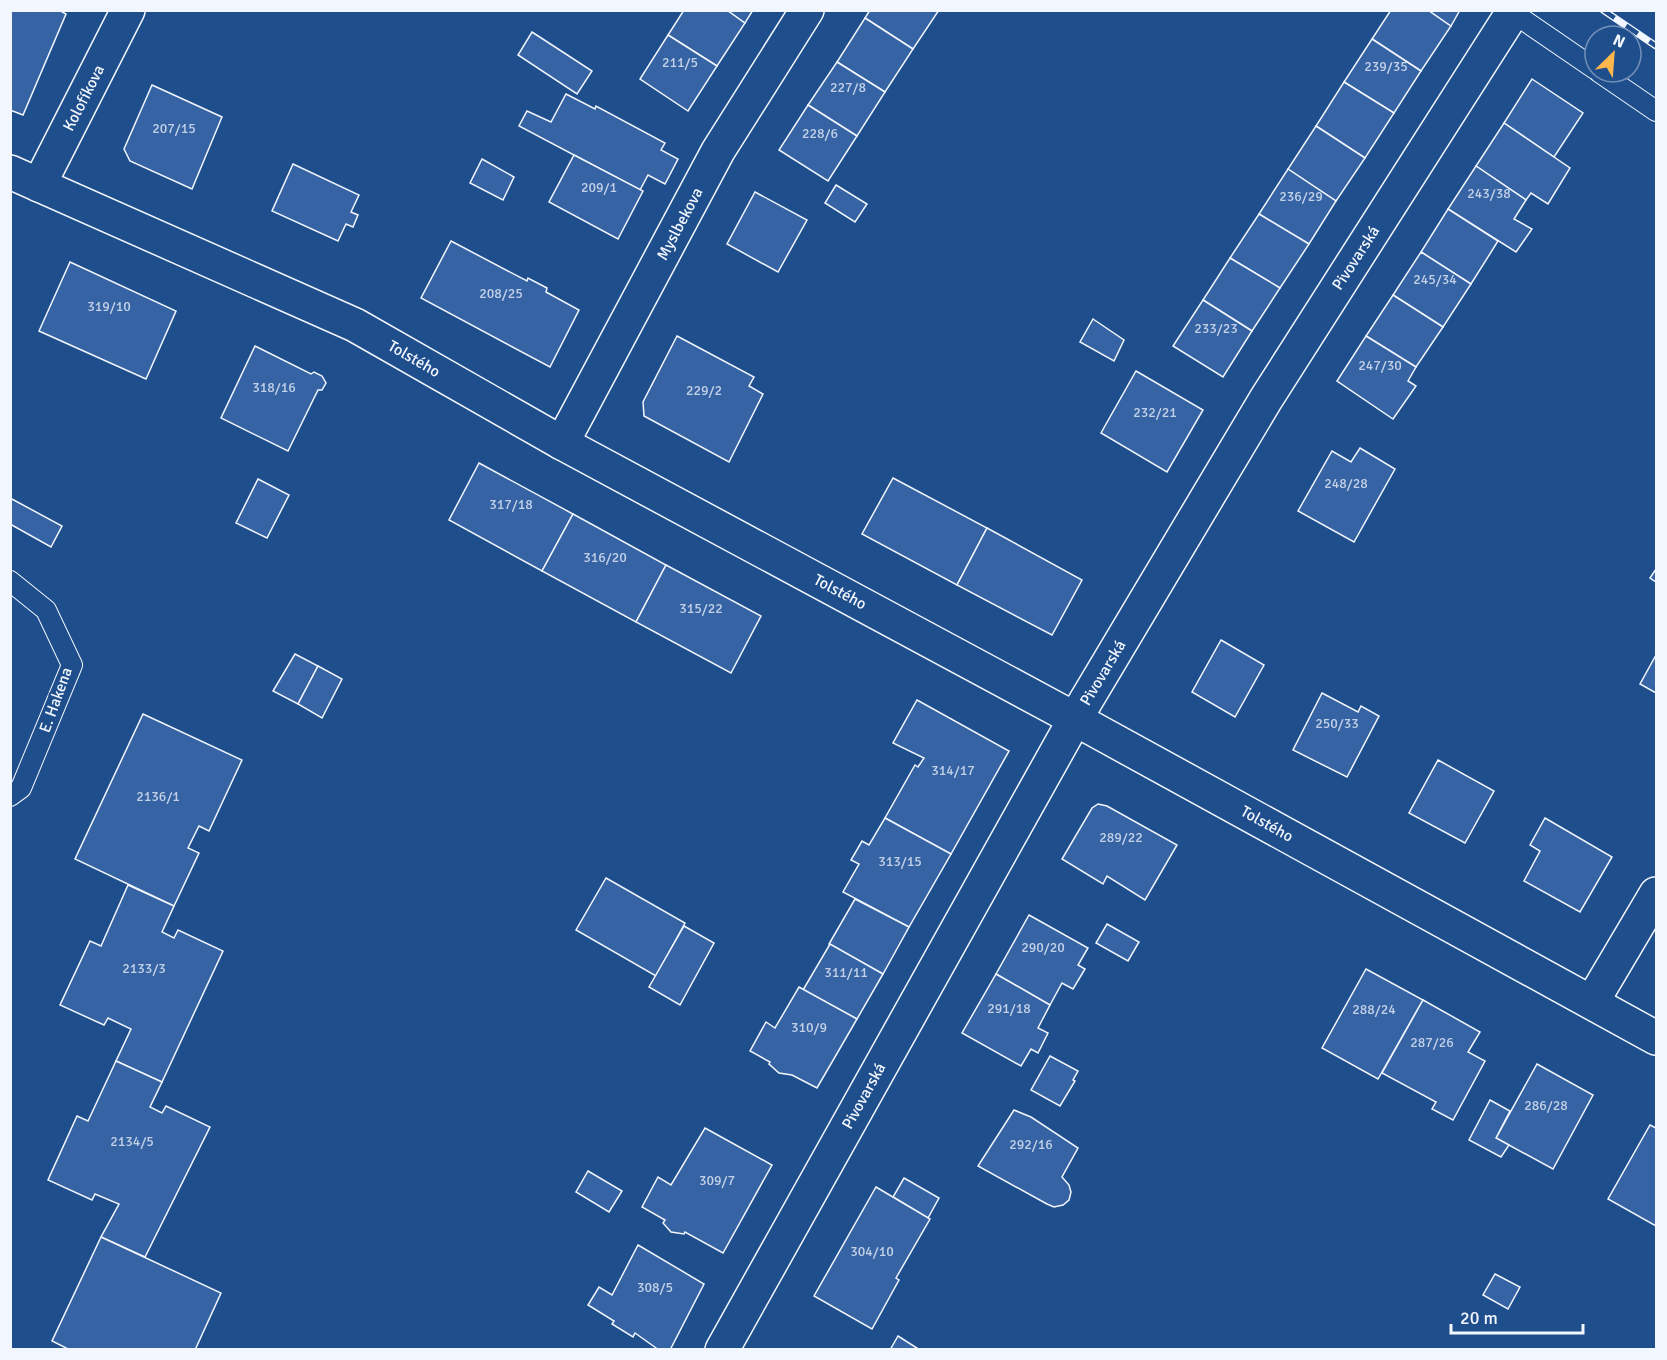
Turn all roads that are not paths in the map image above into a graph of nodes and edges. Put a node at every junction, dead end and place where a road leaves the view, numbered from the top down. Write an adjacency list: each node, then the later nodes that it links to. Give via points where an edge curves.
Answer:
1 (128, 10): 7 (street, Kolofíkova)
2 (807, 10): 8 (street, Myslbekova, via 718,151)
3 (1511, 11): 4 (lane); 10 (street, Pivovarská, via 1266,399)
4 (1583, 61)
5 (1617, 84): 6 (lane)
6 (1656, 111)
7 (25, 179): 8 (street, Tolstého, via 355,325)
8 (562, 443): 10 (street, Tolstého)
9 (10, 581): 11 (lane, E. Hakena, via 46,610 72,665 21,788)
10 (1075, 719): 13 (street, Tolstého); 15 (street, Pivovarská)
11 (10, 796)
12 (1656, 894): 13 (street)
13 (1592, 1002): 14 (street, Tolstého)
14 (1656, 1038)
15 (722, 1350)

